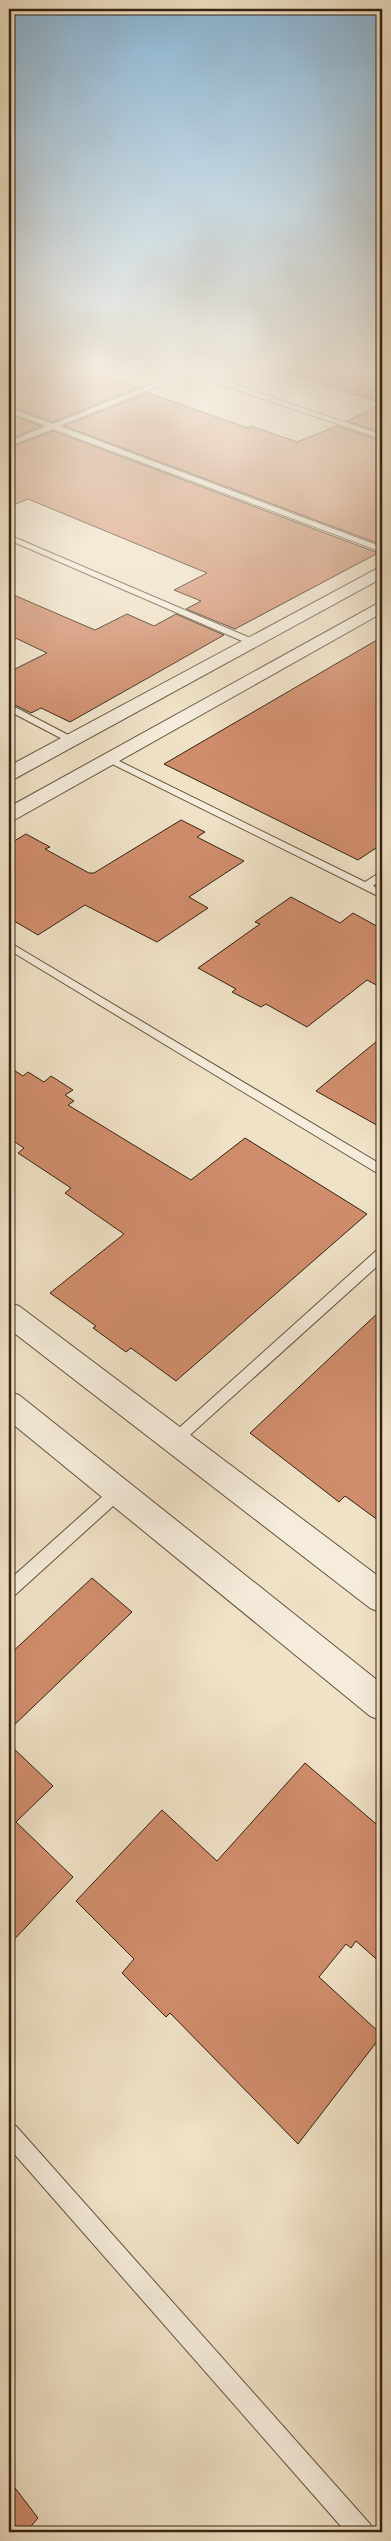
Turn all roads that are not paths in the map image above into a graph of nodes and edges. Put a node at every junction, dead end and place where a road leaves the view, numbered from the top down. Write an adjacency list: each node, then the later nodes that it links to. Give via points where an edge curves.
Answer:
1 (214, 487): 3 (lane)
2 (9, 537): 6 (lane)
3 (382, 550)
4 (382, 571): 6 (street)
5 (382, 606): 9 (street)
6 (252, 642): 8 (street)
7 (9, 707): 8 (lane)
8 (71, 740): 10 (street)
9 (109, 759): 11 (street); 13 (lane)
10 (9, 774)
11 (9, 815)
12 (382, 874): 13 (lane)
13 (365, 886): 14 (lane)
14 (382, 895)
15 (9, 945): 16 (lane)
16 (382, 1171)
17 (382, 1254): 20 (lane)
18 (9, 1314): 20 (street)
19 (9, 1404): 21 (street)
20 (175, 1440): 23 (street)
21 (118, 1492): 22 (lane); 24 (street)
22 (9, 1590)
23 (382, 1598)
24 (382, 1704)
25 (9, 2133): 26 (lane)
26 (362, 2532)

